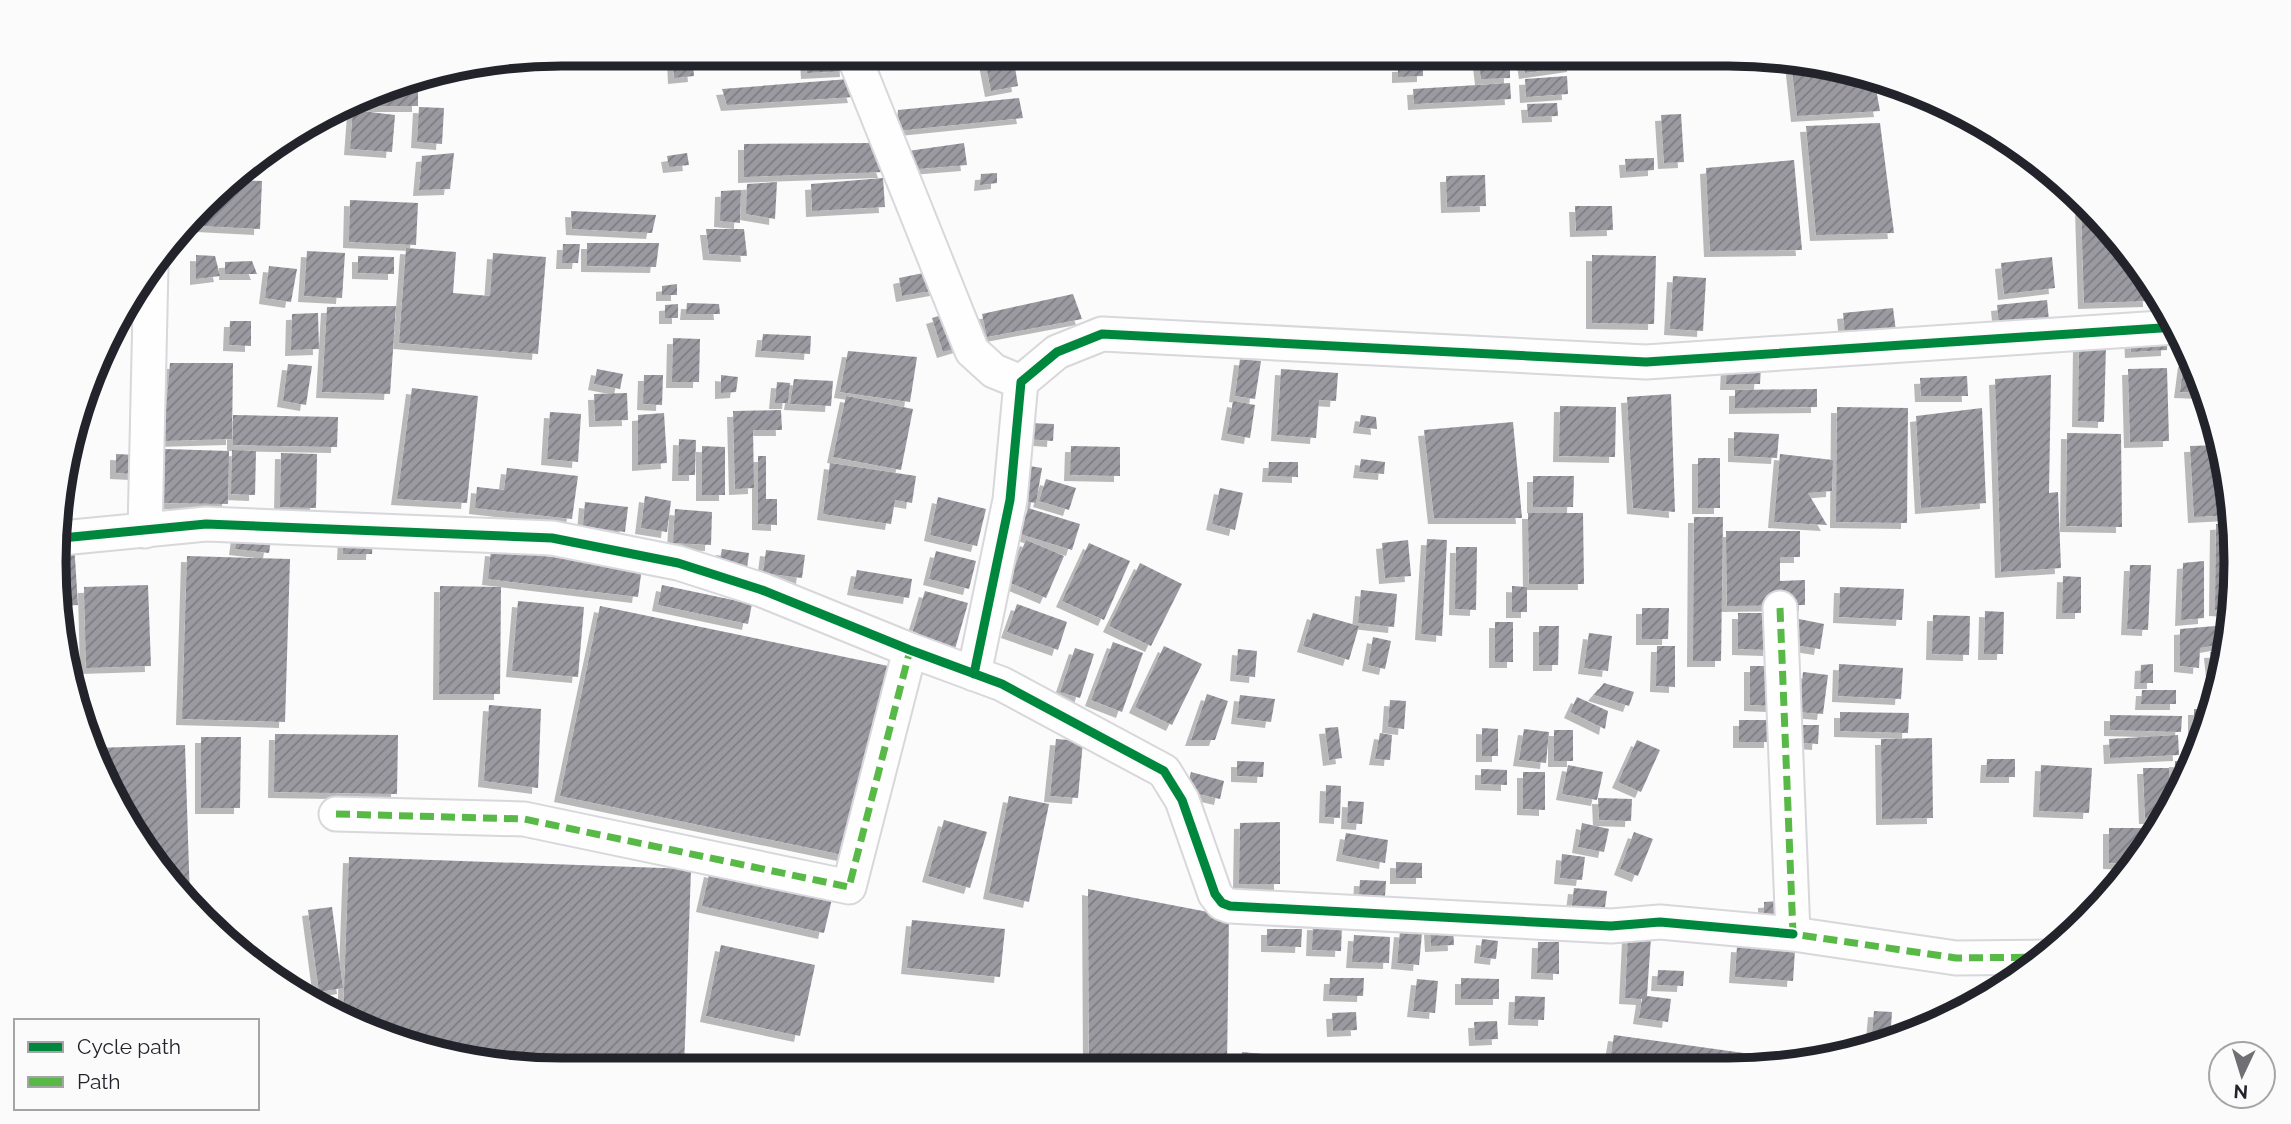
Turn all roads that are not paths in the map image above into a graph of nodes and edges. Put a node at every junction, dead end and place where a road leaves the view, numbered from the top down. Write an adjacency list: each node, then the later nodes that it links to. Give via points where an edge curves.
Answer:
1 (858, 66): 4 (street, via 972,351 993,371)
2 (151, 286): 5 (street)
3 (2165, 328): 4 (street, via 1646,362 1102,334 1057,352)
4 (1021, 382): 9 (street, via 1010,500)
5 (145, 531): 6 (street); 8 (street, via 206,524 552,538 690,567 762,590)
6 (68, 538)
7 (1780, 608): 11 (street)
8 (910, 650): 9 (street); 10 (street, via 849,887 524,818)
9 (974, 674): 11 (street, via 1002,684 1164,771 1182,800 1222,904 1611,926 1660,922)
10 (336, 814)
11 (1793, 934): 12 (street, via 1956,958)
12 (2028, 957)

